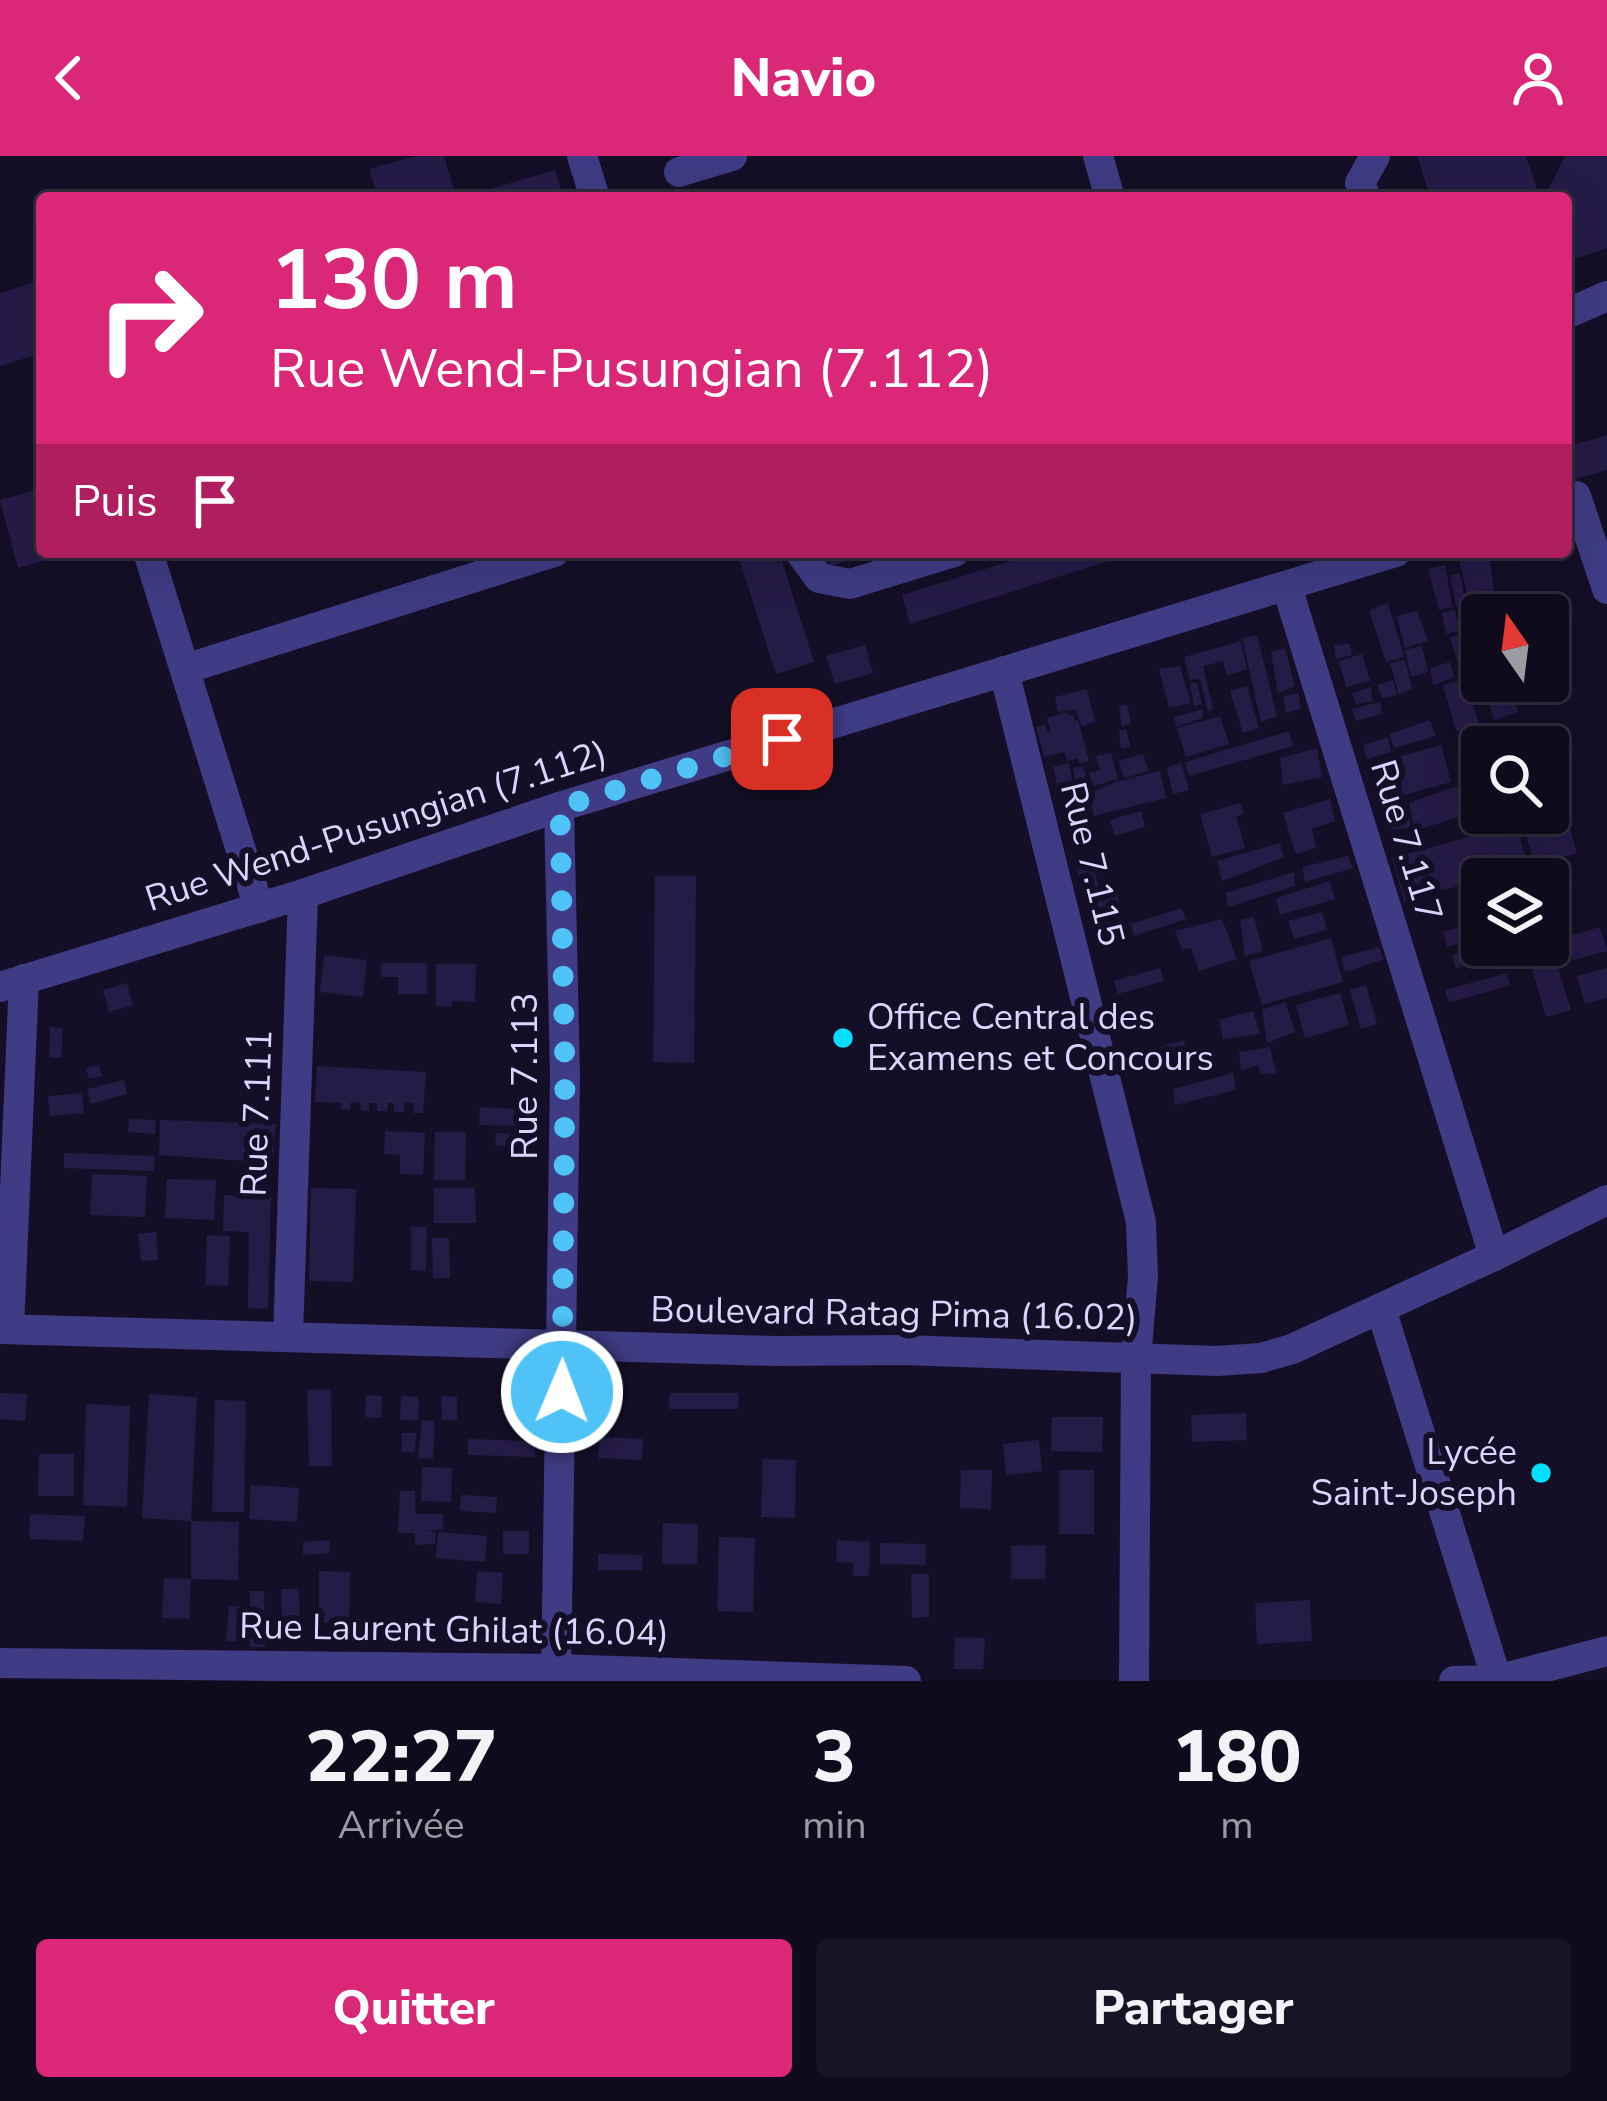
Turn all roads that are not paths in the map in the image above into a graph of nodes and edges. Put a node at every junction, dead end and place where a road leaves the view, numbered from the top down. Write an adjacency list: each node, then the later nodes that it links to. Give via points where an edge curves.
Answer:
1 (583, 156): 6 (street)
2 (732, 156): 5 (street)
3 (1098, 156): 7 (street)
4 (1375, 156): 8 (street, via 1360,183)
5 (680, 175)
6 (593, 192)
7 (1108, 192)
8 (1364, 192)
9 (1607, 296): 10 (street)
10 (1572, 311)
11 (1607, 487): 12 (street)
12 (1572, 497)
13 (1572, 500): 20 (street)
14 (150, 558): 21 (street)
15 (535, 558): 21 (street)
16 (804, 558): 17 (street, via 818,578 850,584)
17 (934, 558)
18 (1377, 558): 19 (street, Rue Wend-Pusungian (7.112))
19 (1287, 586): 22 (street, Rue Wend-Pusungian (7.112)); 28 (street, Rue 7.117)
20 (1607, 589)
21 (185, 669): 25 (street)
22 (1004, 671): 23 (street, Rue Wend-Pusungian (7.112)); 33 (street, Rue 7.115, via 1142,1222)
23 (560, 807): 24 (street, Rue Wend-Pusungian (7.112)); 32 (street, Rue 7.113)
24 (303, 894): 25 (street, Rue Wend-Pusungian (7.112)); 31 (street, Rue 7.111)
25 (259, 908): 26 (street, Rue Wend-Pusungian (7.112))
26 (12, 983): 30 (street)
27 (1607, 1200): 28 (street, Boulevard Ratag Pima (16.02))
28 (1494, 1256): 29 (street, Boulevard Ratag Pima (16.02))
29 (1381, 1309): 33 (street, Boulevard Ratag Pima (16.02), via 1261,1358); 39 (street)
30 (4, 1329): 31 (street, Boulevard Ratag Pima (16.02))
31 (289, 1336): 32 (street, Boulevard Ratag Pima (16.02))
32 (563, 1346): 33 (street, Boulevard Ratag Pima (16.02)); 37 (street, Rue 7.113)
33 (1136, 1359): 41 (street, Rue 7.115)
34 (1607, 1651): 39 (street)
35 (0, 1663): 36 (street, Rue Laurent Ghilat (16.04))
36 (277, 1674): 37 (street, Rue Laurent Ghilat (16.04))
37 (556, 1675): 38 (street, Rue Laurent Ghilat (16.04))
38 (845, 1680): 40 (street, Rue Laurent Ghilat (16.04))
39 (1497, 1680): 42 (street)
40 (906, 1681)
41 (1134, 1681)
42 (1454, 1681)

